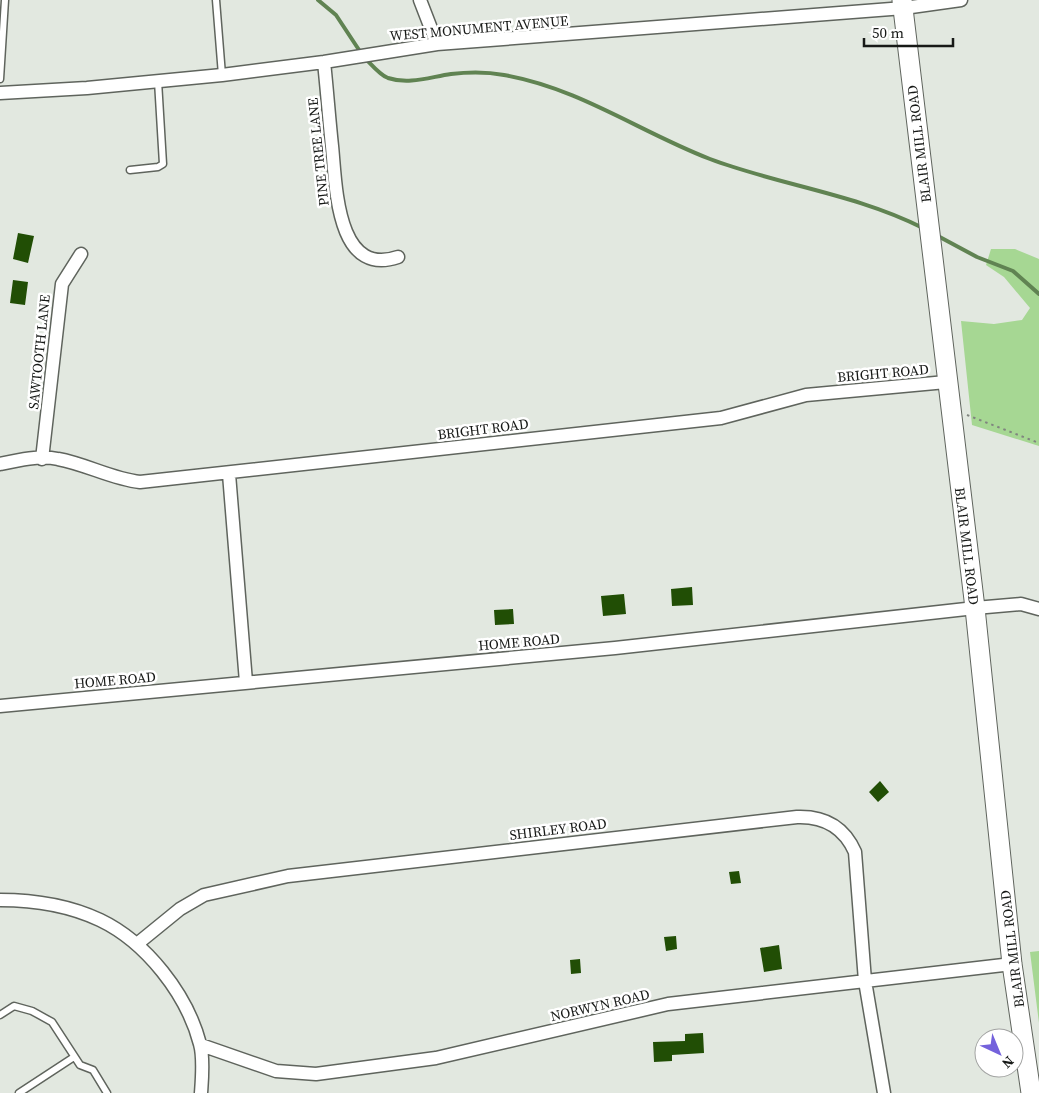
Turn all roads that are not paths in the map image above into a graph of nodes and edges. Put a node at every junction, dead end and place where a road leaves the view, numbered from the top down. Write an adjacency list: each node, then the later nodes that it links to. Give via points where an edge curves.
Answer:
1 (5, 0): 9 (lane)
2 (216, 0): 8 (lane)
3 (420, 0): 6 (street)
4 (961, 0): 5 (street, WEST MONUMENT AVENUE)
5 (903, 4): 6 (street, WEST MONUMENT AVENUE); 15 (main road, BLAIR MILL ROAD)
6 (437, 44): 7 (street, WEST MONUMENT AVENUE)
7 (324, 62): 8 (street, WEST MONUMENT AVENUE); 14 (street, PINE TREE LANE, via 337,199 344,226 365,257 376,261)
8 (222, 74): 10 (street, WEST MONUMENT AVENUE)
9 (0, 79)
10 (158, 81): 11 (street, WEST MONUMENT AVENUE); 12 (lane, via 163,164)
11 (0, 93)
12 (130, 170)
13 (81, 254): 16 (street, SAWTOOTH LANE, via 62,284)
14 (398, 257)
15 (946, 382): 18 (street, BRIGHT ROAD, via 806,395 721,418); 19 (main road, BLAIR MILL ROAD)
16 (42, 459): 17 (street, BRIGHT ROAD, via 19,459); 18 (street, BRIGHT ROAD, via 56,458 121,480 140,482)
17 (0, 464)
18 (229, 474): 21 (street)
19 (975, 608): 20 (street, HOME ROAD, via 1021,604); 21 (street, HOME ROAD, via 615,648); 25 (main road, BLAIR MILL ROAD)
20 (1039, 609)
21 (246, 682): 22 (street, HOME ROAD)
22 (0, 706)
23 (0, 900): 24 (street, via 27,900 63,906 99,920)
24 (137, 944): 26 (street, SHIRLEY ROAD, via 204,894 288,876 806,816 836,826 855,852); 28 (street, via 166,976 186,1009)
25 (1012, 964): 26 (street, NORWYN ROAD); 34 (main road, BLAIR MILL ROAD)
26 (865, 981): 28 (street, NORWYN ROAD, via 668,1004 436,1058 316,1074 276,1071); 33 (street, SHIRLEY ROAD)
27 (0, 1015): 29 (lane, via 14,1006 52,1022)
28 (201, 1045): 32 (street)
29 (74, 1057): 30 (lane); 31 (lane, via 80,1065 94,1070)
30 (20, 1093)
31 (107, 1093)
32 (201, 1093)
33 (884, 1093)
34 (1031, 1093)

